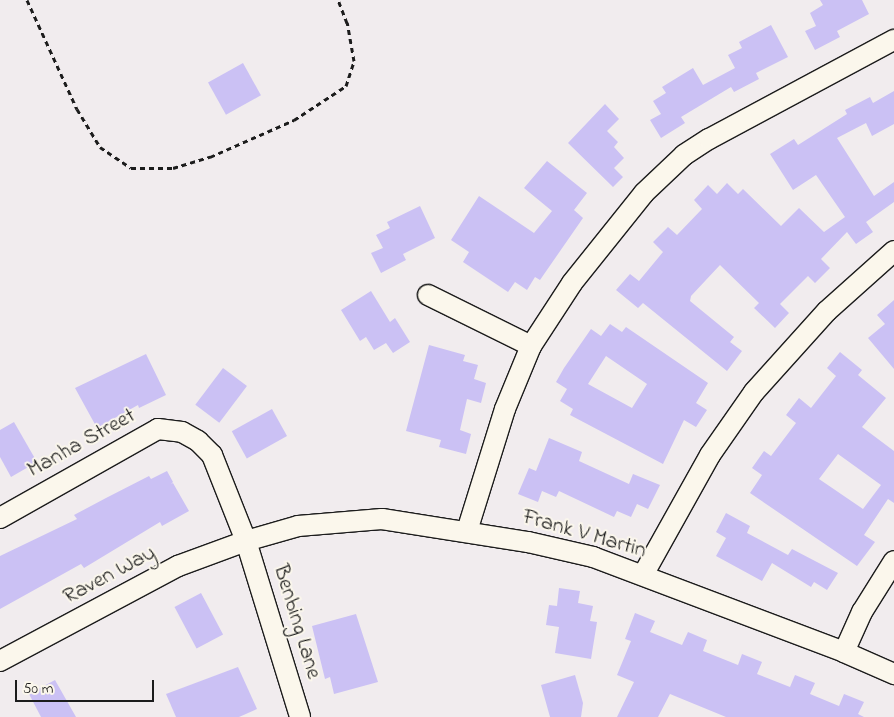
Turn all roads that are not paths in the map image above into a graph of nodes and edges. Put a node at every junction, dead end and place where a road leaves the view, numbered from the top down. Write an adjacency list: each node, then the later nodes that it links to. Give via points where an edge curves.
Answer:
1 (894, 40): 4 (street, via 710,139 662,173 596,250)
2 (894, 251): 9 (street, via 827,311 754,392 710,455)
3 (428, 295): 4 (street)
4 (531, 346): 6 (street, via 505,410)
5 (0, 518): 7 (street, Manha Street, via 158,429 182,432 212,455)
6 (467, 531): 7 (street, Frank V Martin, via 382,519 298,526); 9 (street, Frank V Martin, via 560,549)
7 (246, 541): 11 (street, Raven Way, via 178,566); 13 (street, Benbing Lane)
8 (894, 561): 10 (street, via 862,612)
9 (643, 576): 10 (street, Frank V Martin)
10 (844, 652): 12 (street, Frank V Martin)
11 (0, 661)
12 (894, 674)
13 (300, 717)

